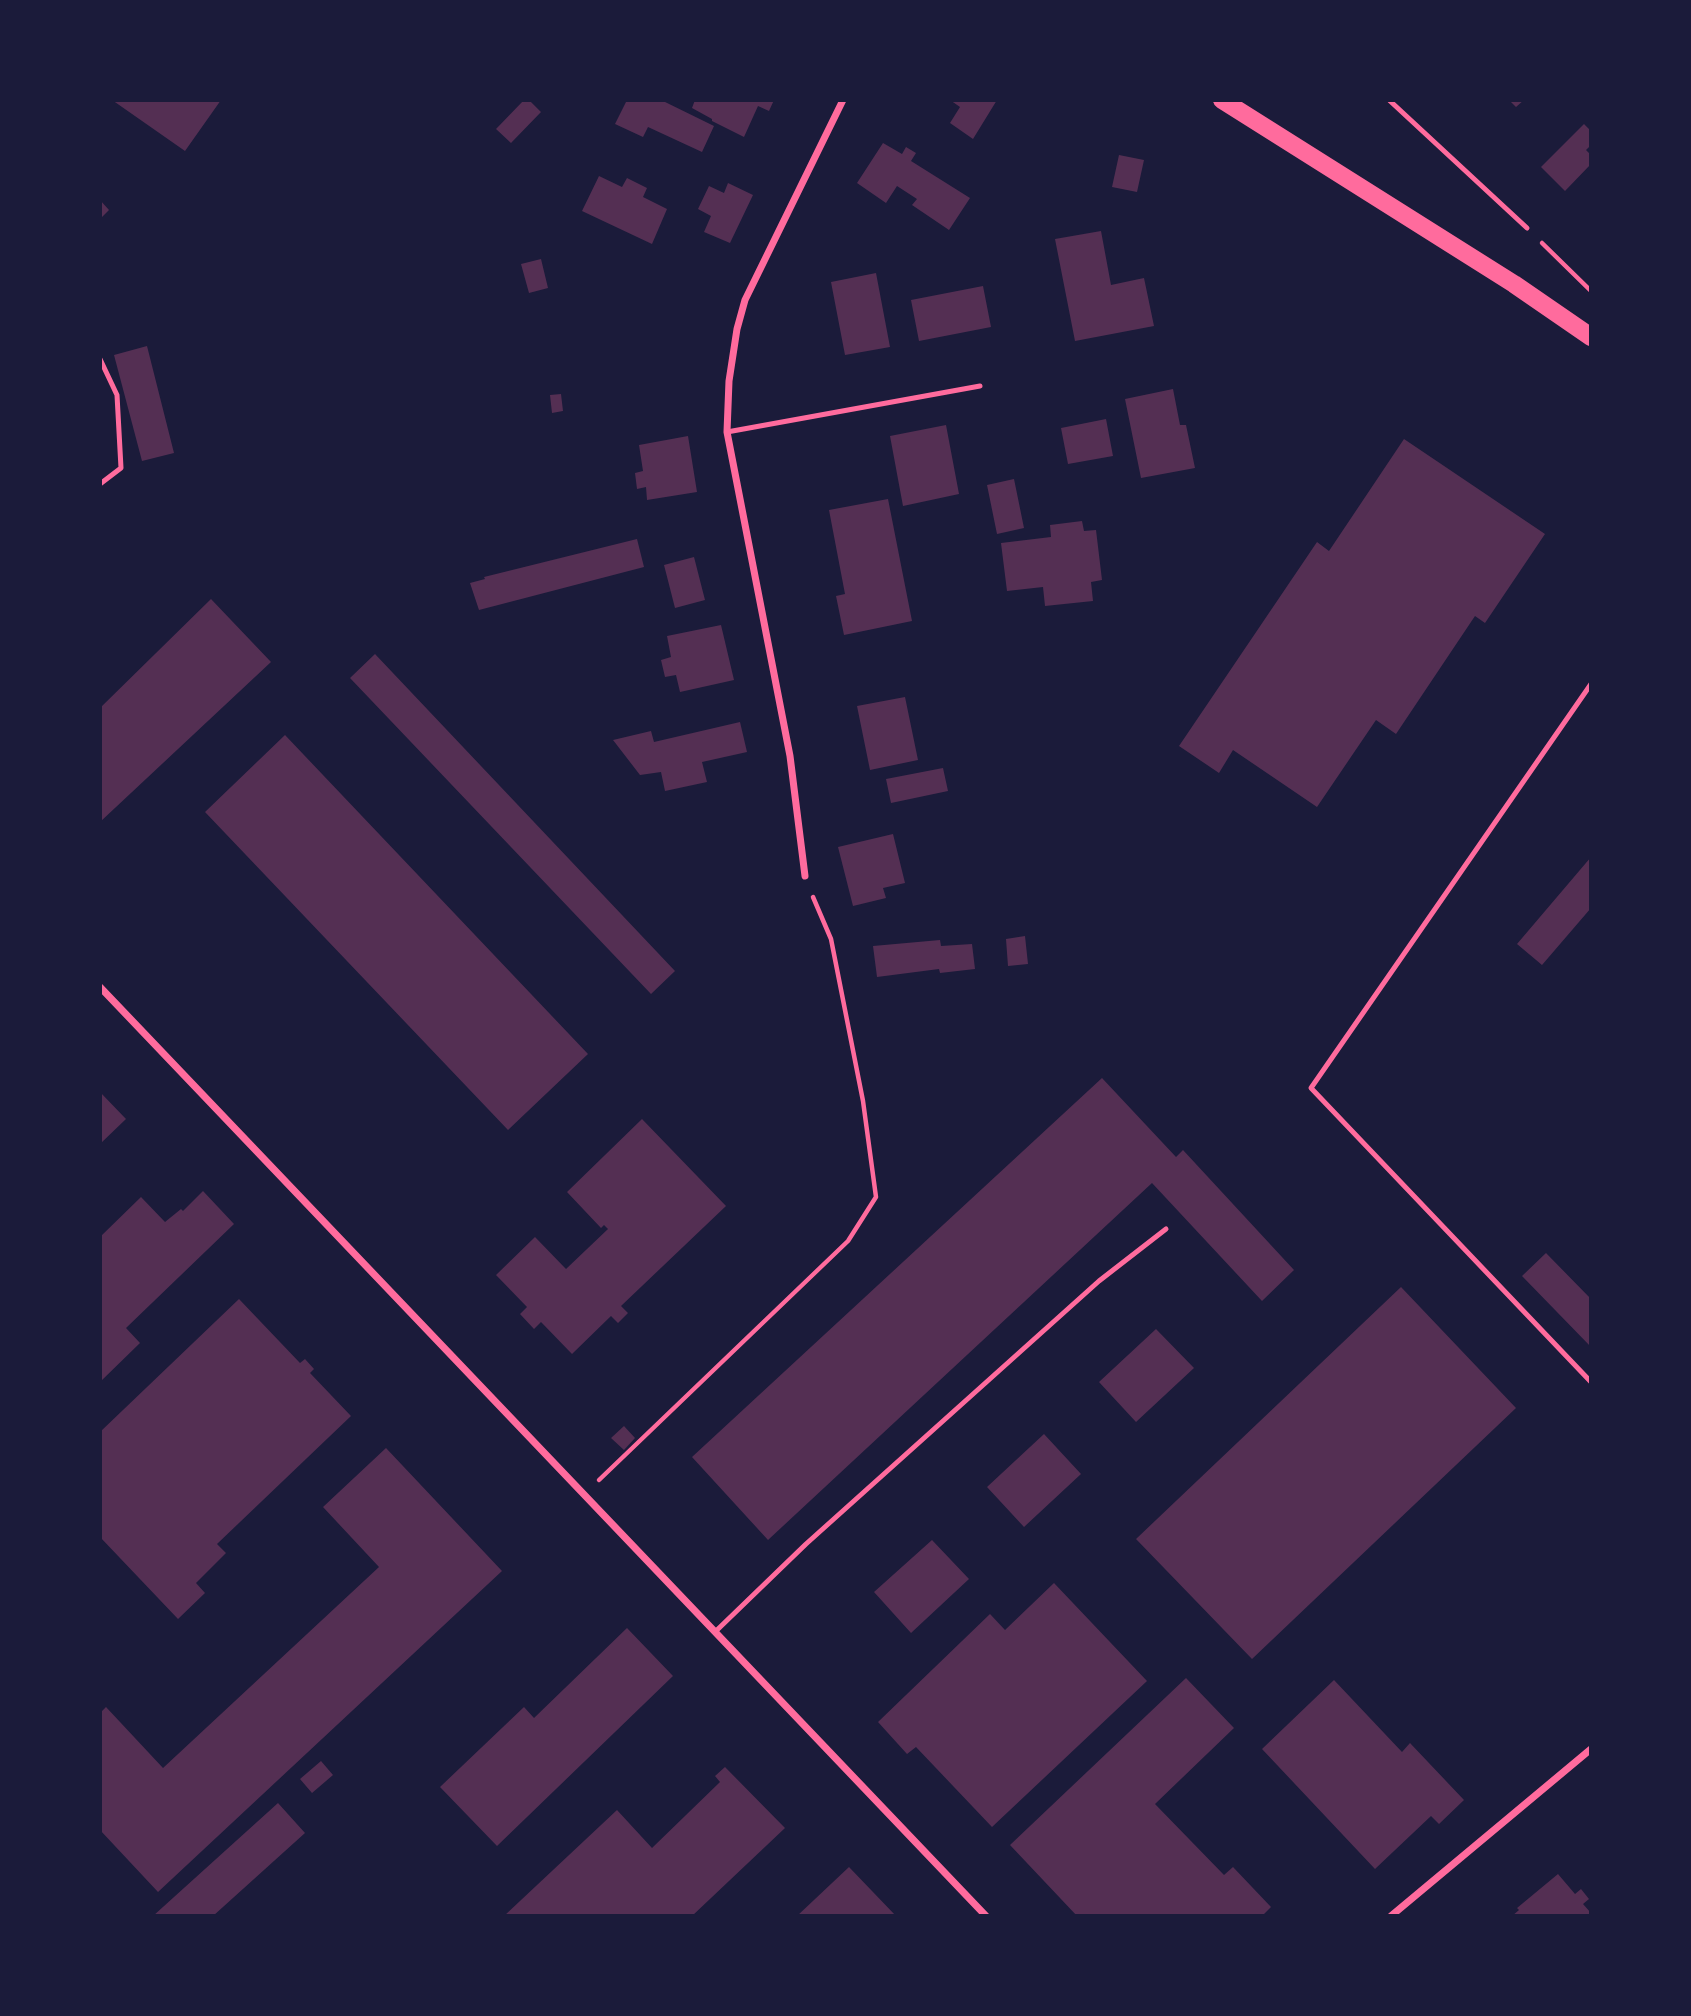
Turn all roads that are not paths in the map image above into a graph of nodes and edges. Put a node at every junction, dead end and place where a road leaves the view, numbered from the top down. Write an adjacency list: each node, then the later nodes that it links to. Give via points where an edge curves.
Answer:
1 (843, 100): 8 (street, via 745,300 729,381)
2 (1222, 100): 5 (main road)
3 (1389, 100): 4 (lane)
4 (1527, 228)
5 (1591, 337)
6 (100, 359): 9 (lane, via 117,395 121,468)
7 (979, 387): 8 (lane)
8 (727, 432): 11 (street, via 790,757)
9 (100, 484)
10 (1591, 684): 14 (lane, via 1311,1088)
11 (805, 876)
12 (100, 986): 15 (street)
13 (1166, 1229): 15 (lane, via 1099,1280)
14 (1591, 1382)
15 (716, 1631): 17 (street)
16 (1591, 1749): 18 (street)
17 (986, 1916)
18 (1391, 1916)

